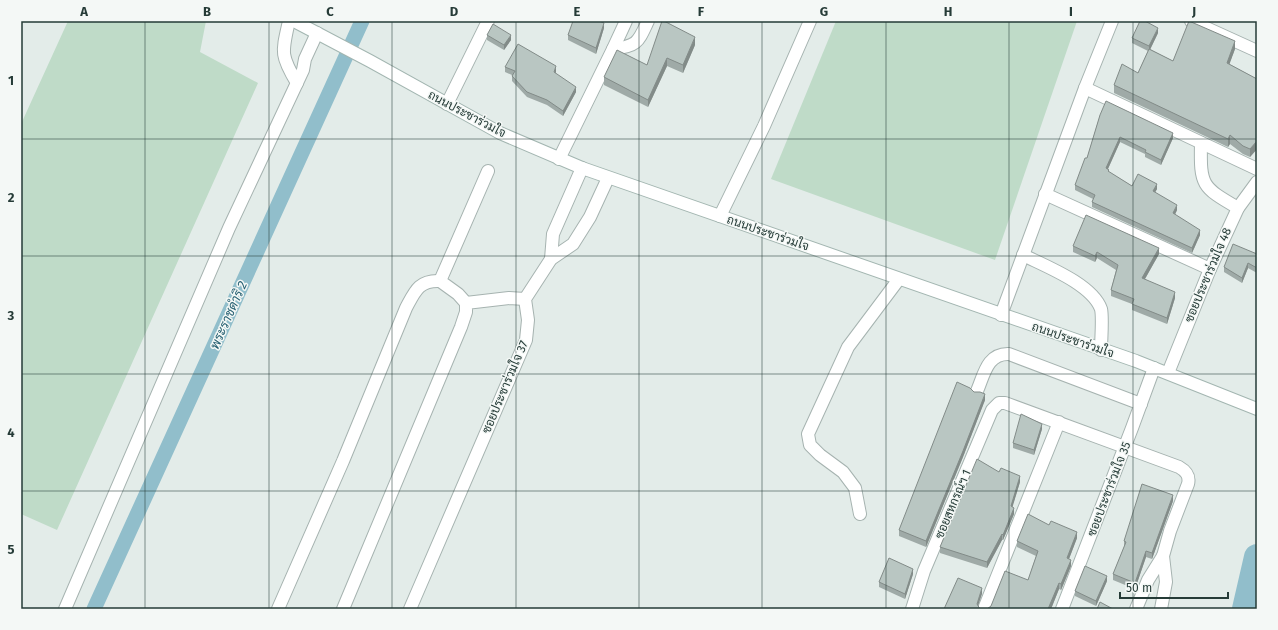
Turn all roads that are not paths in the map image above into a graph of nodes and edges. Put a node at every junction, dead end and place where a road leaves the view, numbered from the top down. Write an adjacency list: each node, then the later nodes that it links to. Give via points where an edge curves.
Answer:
1 (289, 21): 12 (street, via 283,48 286,64)
2 (294, 21): 9 (street, ถนนประชาร่วมใจ)
3 (488, 21): 14 (street)
4 (626, 21): 10 (street)
5 (648, 21): 10 (street, via 640,38 634,44 628,48)
6 (810, 21): 24 (street, via 764,126)
7 (1112, 21): 13 (street)
8 (1191, 21): 11 (street)
9 (322, 36): 12 (street, via 305,59); 14 (street, ถนนประชาร่วมใจ)
10 (613, 49): 16 (street)
11 (1257, 51)
12 (297, 83): 43 (street, via 229,228)
13 (1085, 88): 15 (street); 22 (street)
14 (447, 104): 16 (street, ถนนประชาร่วมใจ, via 500,133)
15 (1201, 144): 18 (street); 23 (street, via 1200,163 1206,186 1214,194)
16 (559, 159): 17 (street, ถนนประชาร่วมใจ)
17 (582, 168): 20 (street, ถนนประชาร่วมใจ); 26 (street, via 553,234)
18 (1257, 169)
19 (488, 171): 29 (street)
20 (608, 178): 24 (street, ถนนประชาร่วมใจ); 26 (street, via 574,244)
21 (1257, 182): 23 (street, ซอยประชาร่วมใจ 48)
22 (1046, 194): 25 (street); 27 (street)
23 (1238, 208): 27 (street, ซอยประชาร่วมใจ 48)
24 (720, 216): 28 (street, ถนนประชาร่วมใจ)
25 (1023, 255): 32 (street); 33 (street, via 1074,280 1088,291 1101,310)
26 (551, 259): 30 (street)
27 (1210, 269): 35 (street, ซอยประชาร่วมใจ 48)
28 (899, 279): 32 (street, ถนนประชาร่วมใจ); 41 (street, via 848,347 808,434 810,446 843,472 855,488)
29 (440, 281): 31 (street); 44 (street, via 424,283 416,290 406,308)
30 (525, 299): 31 (street, via 509,298); 46 (street, ซอยประชาร่วมใจ 37, via 528,320 526,340)
31 (466, 303): 45 (street, via 461,327)
32 (1001, 315): 33 (street, ถนนประชาร่วมใจ)
33 (1101, 350): 34 (street, ถนนประชาร่วมใจ)
34 (1154, 368): 35 (street, ถนนประชาร่วมใจ); 37 (street, ซอยประชาร่วมใจ 35)
35 (1168, 373): 38 (street, ถนนประชาร่วมใจ)
36 (977, 391): 37 (street, via 986,367 1000,354 1008,354)
37 (1141, 404): 40 (street, ซอยประชาร่วมใจ 35)
38 (1257, 408)
39 (1059, 422): 40 (street); 47 (street, ซอยสหกรณ์ฯ 1, via 1005,403 999,403 992,410 924,571); 48 (street)
40 (1125, 447): 42 (street, via 1180,467 1189,478); 49 (street, ซอยประชาร่วมใจ 35)
41 (860, 514)
42 (1163, 556): 50 (street, via 1148,580); 51 (street, via 1166,582)
43 (65, 609)
44 (278, 609)
45 (343, 609)
46 (410, 609)
47 (912, 609)
48 (984, 609)
49 (1062, 609)
50 (1136, 609)
51 (1161, 609)

